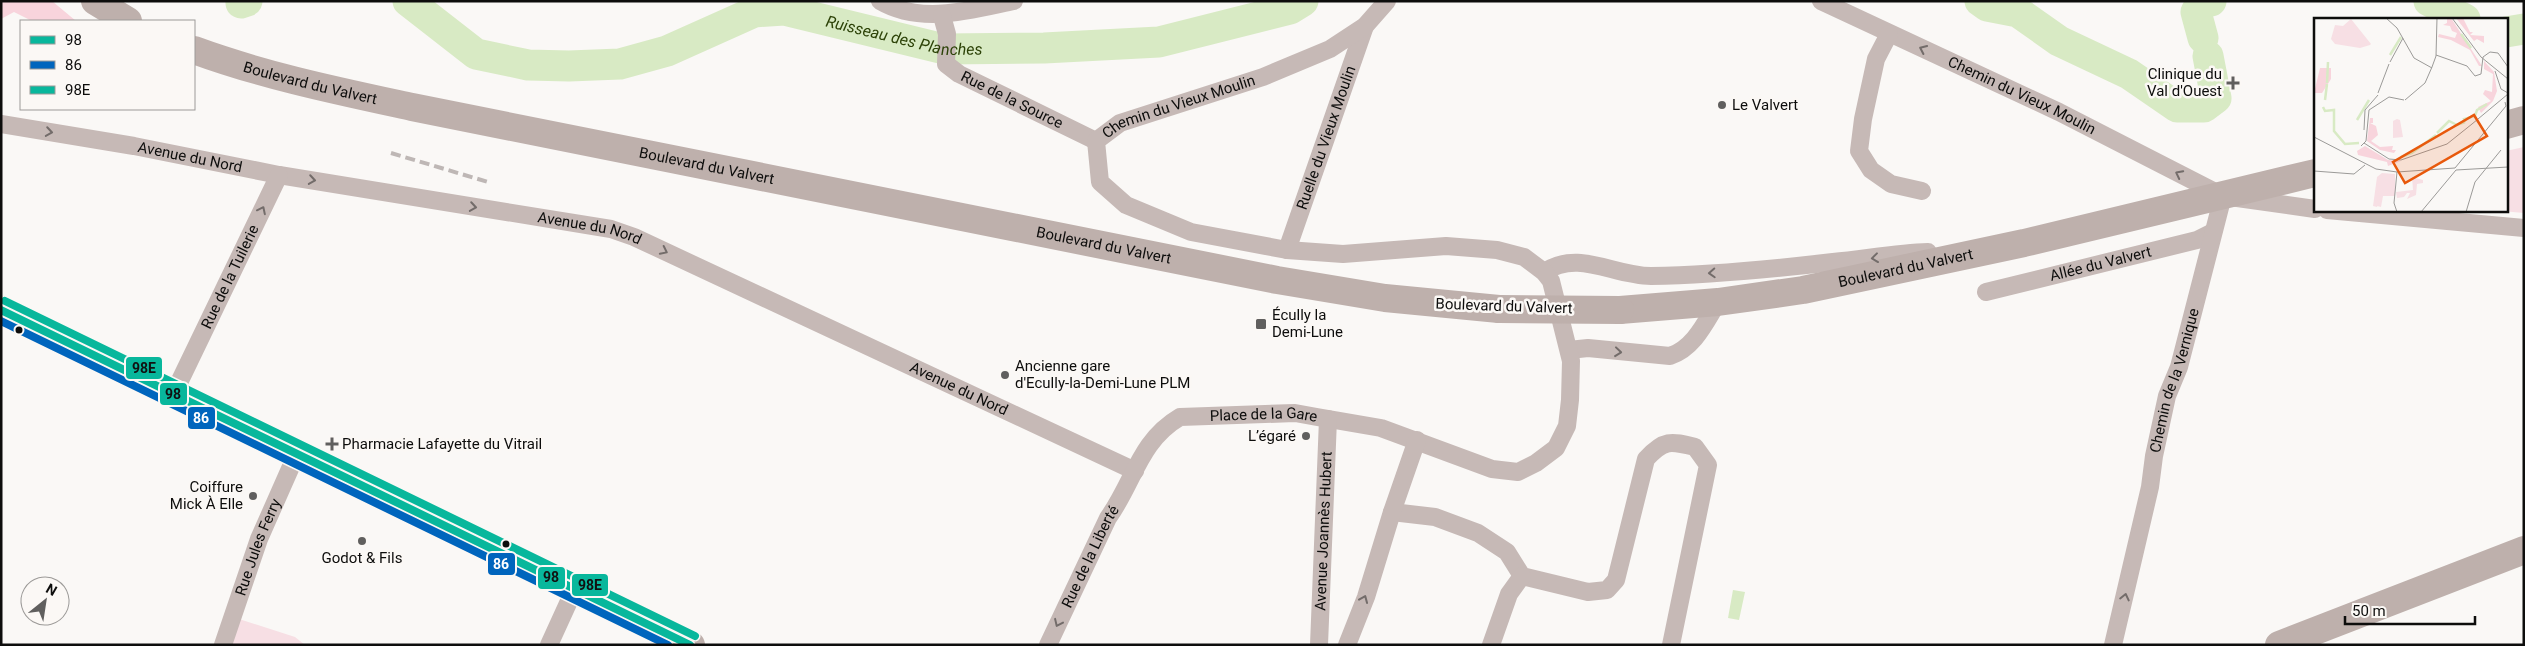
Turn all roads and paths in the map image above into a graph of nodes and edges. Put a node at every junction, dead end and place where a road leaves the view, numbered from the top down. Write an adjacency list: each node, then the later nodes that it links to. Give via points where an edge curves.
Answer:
1 (95, 1): 7 (main road)
2 (880, 1): 6 (street, via 891,8)
3 (1014, 1): 6 (street)
4 (1387, 1): 8 (street, Chemin du Vieux Moulin)
5 (1821, 1): 9 (street, Chemin du Vieux Moulin)
6 (942, 16): 16 (street, Rue de la Source, via 946,64 959,74)
7 (126, 20)
8 (1365, 26): 16 (street, Chemin du Vieux Moulin, via 1330,49 1300,62 1120,123); 25 (street, Ruelle du Vieux Moulin)
9 (1889, 34): 19 (street, via 1876,59 1859,151 1871,170 1891,184); 20 (street, Chemin du Vieux Moulin, one-way to 9, via 2059,112)
10 (195, 50): 29 (main road, Boulevard du Valvert, bridge, via 282,78 412,107 1277,280 1385,298 1499,309 1620,310)
11 (2524, 120): 14 (highway)
12 (1, 124): 17 (street, Avenue du Nord, one-way to 17)
13 (2524, 125): 15 (highway)
14 (2508, 126)
15 (2508, 127)
16 (1096, 141): 25 (street, Chemin du Vieux Moulin, via 1100,182 1126,205 1191,232)
17 (279, 175): 33 (street, Rue de la Tuilerie, one-way to 17); 37 (street, Avenue du Nord, one-way to 37, via 611,229)
18 (2307, 175): 20 (main road, Boulevard du Valvert); 21 (street, via 2293,184 2291,192)
19 (1922, 192)
20 (2223, 196): 21 (street); 24 (street, Chemin de la Vernique); 26 (main road, Boulevard du Valvert)
21 (2309, 208)
22 (2338, 211): 23 (street)
23 (2524, 228)
24 (2213, 232): 28 (street, Allée du Valvert, via 2197,240); 53 (street, Chemin de la Vernique, one-way to 24, via 2167,396 2179,367)
25 (1287, 250): 27 (street, Chemin du Vieux Moulin, via 1343,254 1446,246 1496,250 1524,257)
26 (1990, 250): 27 (street, one-way to 27, via 1924,252 1761,271 1648,276 1617,272 1582,261 1564,262); 29 (main road, Boulevard du Valvert, via 1803,290)
27 (1544, 272): 32 (street, Place de la Gare, via 1554,289)
28 (1986, 292)
29 (1718, 302): 32 (street, one-way to 29, via 1588,348 1670,356 1689,346)
30 (1, 310): 33 (main road)
31 (1, 329): 36 (main road)
32 (1569, 350): 35 (street, Place de la Gare, via 1567,426 1556,448 1536,463 1518,472 1492,469)
33 (177, 387): 36 (main road)
34 (1328, 419): 35 (street, Place de la Gare, via 1381,428); 37 (street, Place de la Gare, via 1294,413 1180,417 1154,437); 49 (street, Avenue Joannès Hubert)
35 (1418, 440): 38 (street)
36 (293, 461): 42 (main road); 44 (street, Rue Jules Ferry, via 259,539)
37 (1135, 471): 48 (street, Rue de la Liberté, one-way to 48, via 1108,518)
38 (1392, 512): 41 (street, via 1435,517 1478,533 1507,552); 50 (street, one-way to 38, via 1366,597)
39 (2524, 550): 54 (main road)
40 (2524, 562): 43 (main road)
41 (1522, 576): 51 (street, via 1509,594); 52 (street, via 1588,592 1607,590 1616,580 1646,459 1657,446 1672,441 1695,447 1708,465)
42 (567, 606): 45 (street); 46 (main road); 47 (main road)
43 (2318, 643)
44 (223, 645)
45 (549, 645)
46 (653, 645)
47 (691, 645)
48 (1048, 645)
49 (1319, 645)
50 (1347, 645)
51 (1490, 645)
52 (1671, 645)
53 (2114, 645)
54 (2279, 645)

